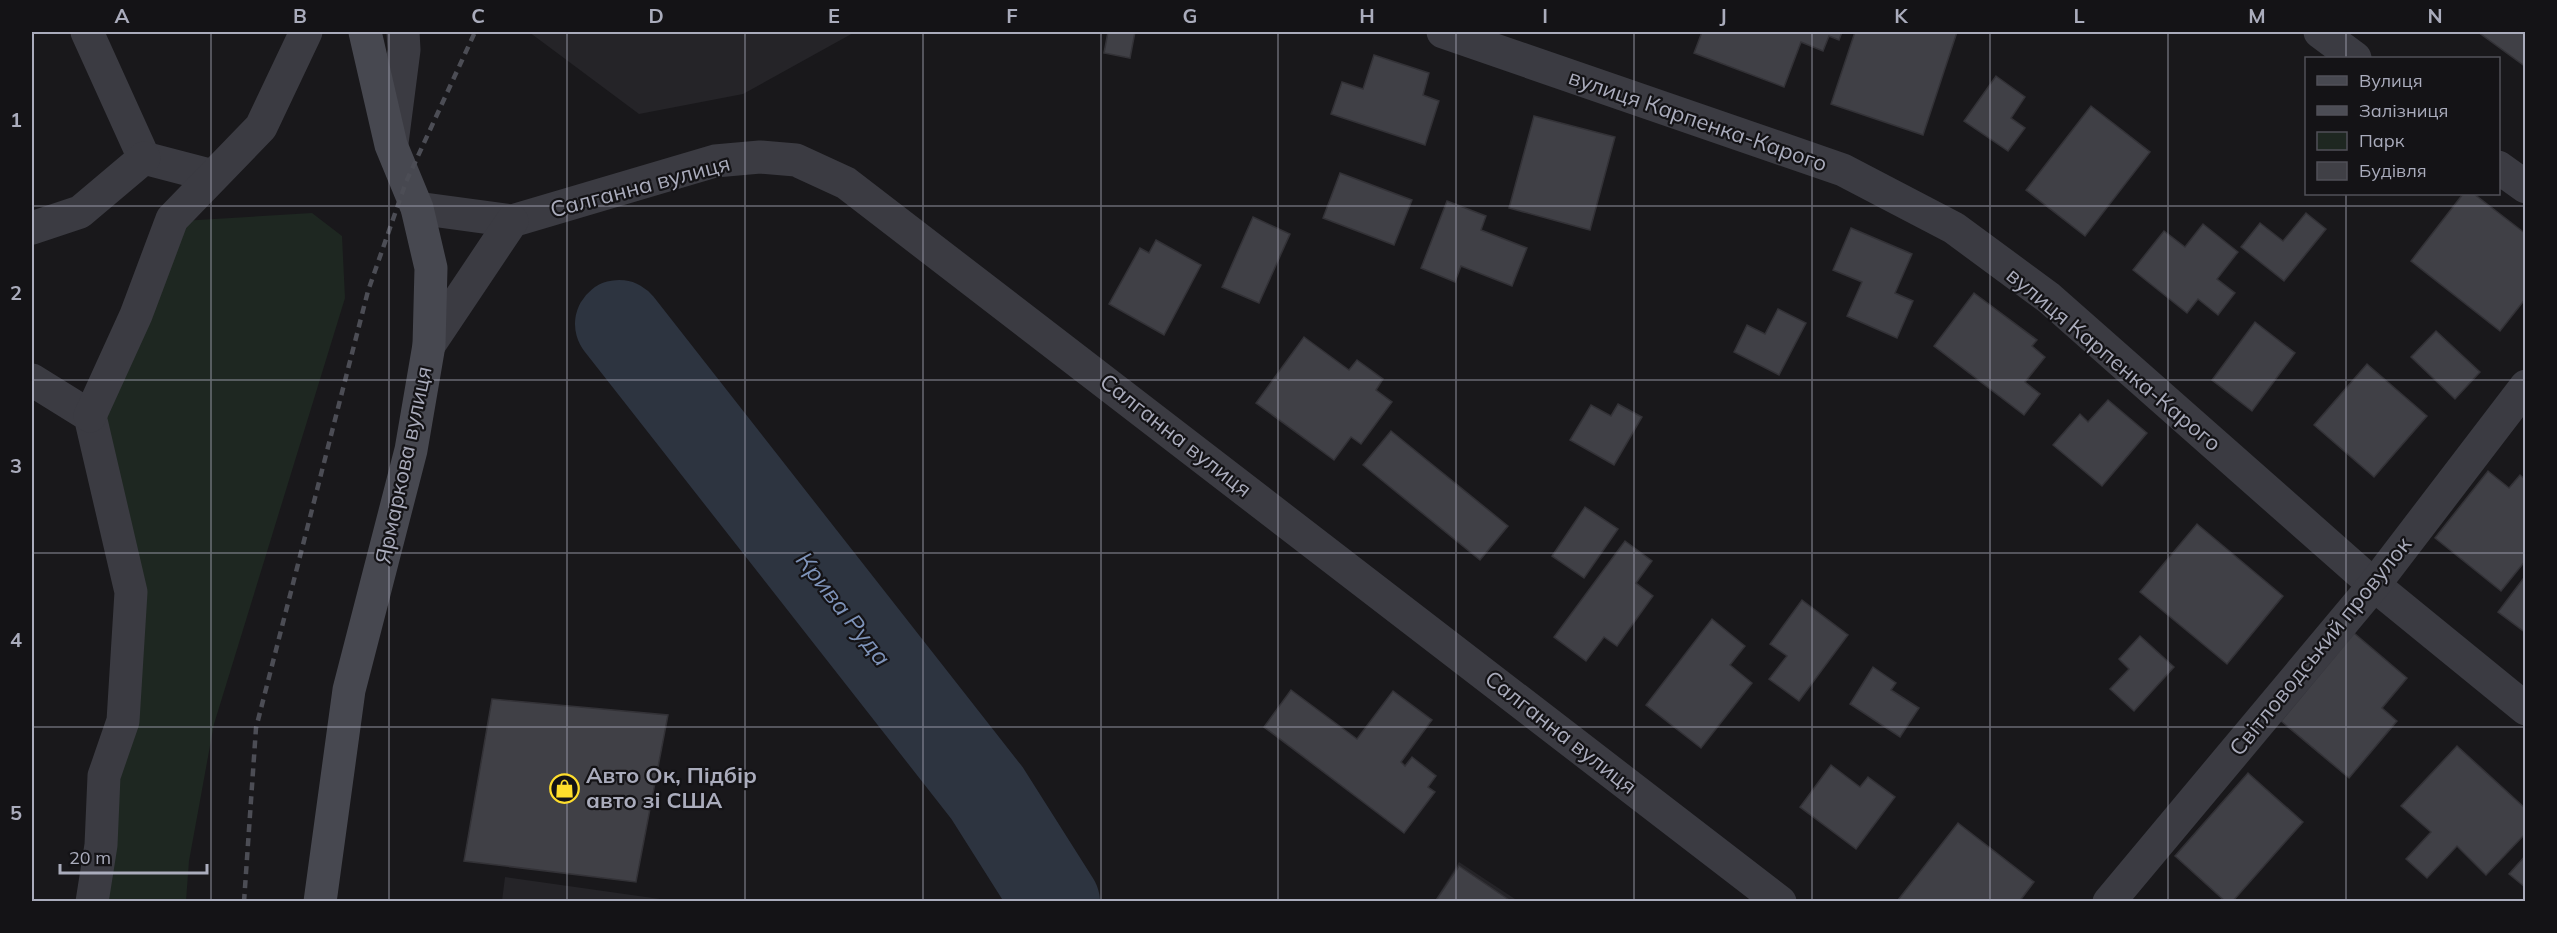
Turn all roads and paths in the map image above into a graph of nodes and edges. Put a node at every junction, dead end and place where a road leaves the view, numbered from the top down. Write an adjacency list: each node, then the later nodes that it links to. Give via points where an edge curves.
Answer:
1 (87, 32): 9 (street)
2 (306, 32): 11 (street, via 261,127)
3 (365, 32): 8 (main road, Ярмаркова вулиця)
4 (403, 32): 8 (street)
5 (1443, 32): 20 (street, вулиця Карпенка-Карого, via 1842,170 1954,228 2049,298)
6 (2320, 32): 7 (street)
7 (2354, 57)
8 (392, 145): 13 (main road, Ярмаркова вулиця)
9 (144, 158): 11 (street); 15 (street, via 80,212)
10 (2500, 167): 12 (street)
11 (213, 176): 19 (street, via 172,219 136,315)
12 (2526, 187)
13 (417, 208): 14 (street, Салганна вулиця); 16 (main road, Ярмаркова вулиця, via 430,268)
14 (512, 221): 16 (street); 24 (street, Салганна вулиця, via 715,160 796,160 846,183)
15 (32, 228)
16 (429, 345): 23 (main road, Ярмаркова вулиця, via 411,450 349,690)
17 (32, 380): 19 (street)
18 (2526, 386): 20 (street, Світловодський провулок)
19 (90, 416): 22 (street, via 131,592 123,721 104,776 101,845)
20 (2374, 585): 21 (street, вулиця Карпенка-Карого); 25 (street, Світловодський провулок)
21 (2526, 709)
22 (92, 902)
23 (320, 902)
24 (1780, 902)
25 (2109, 902)

